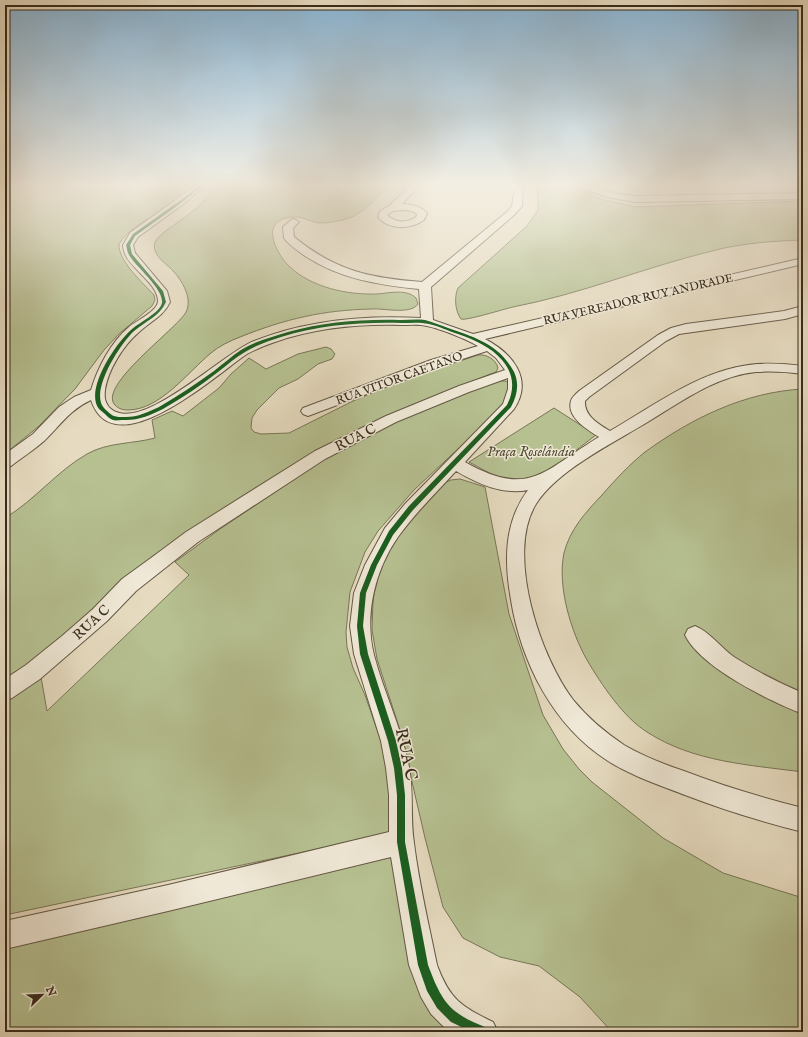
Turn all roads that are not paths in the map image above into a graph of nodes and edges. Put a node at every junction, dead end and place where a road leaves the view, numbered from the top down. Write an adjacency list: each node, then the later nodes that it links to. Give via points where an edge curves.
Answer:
1 (136, 234): 12 (street, via 129,242 130,254 161,291 164,302 158,311 133,331 116,351 102,376)
2 (289, 234): 5 (street, via 289,238 316,258 340,271 377,282)
3 (486, 234): 5 (street)
4 (803, 261): 8 (street, RUA VEREADOR RUY ANDRADE)
5 (425, 286): 7 (street)
6 (803, 310): 14 (street, via 785,315 686,328 662,338 578,400 578,408 585,419)
7 (428, 322): 8 (street); 12 (street, via 368,321 330,324 271,340 244,351 164,407 130,419 119,420 106,414 98,404)
8 (473, 338): 9 (street)
9 (490, 346): 11 (street); 13 (street, RUA VITOR CAETANO, via 436,363)
10 (803, 370): 14 (street, via 764,368 729,373 701,385)
11 (513, 372): 16 (street, RUA C, via 515,396 509,406); 19 (street, RUA C, via 391,419 320,455 157,563 129,585 69,642)
12 (98, 392): 15 (street, via 64,410 38,438)
13 (308, 411)
14 (610, 438): 17 (street)
15 (5, 462)
16 (455, 463): 17 (street, via 489,481 510,485 536,482); 22 (street, RUA C, via 411,508 391,533 374,564 363,593 360,626 363,647 392,741 401,795)
17 (564, 468): 21 (street, via 532,497 521,517 516,543 516,578 526,623 539,660 548,680 567,708 599,741 642,767 744,804)
18 (695, 634): 20 (street, via 716,655 740,673)
19 (5, 691)
20 (803, 704)
21 (803, 820)
22 (401, 842): 23 (street); 24 (street, RUA C, via 423,965 431,987 441,1004 455,1018)
23 (5, 935)
24 (483, 1032)

